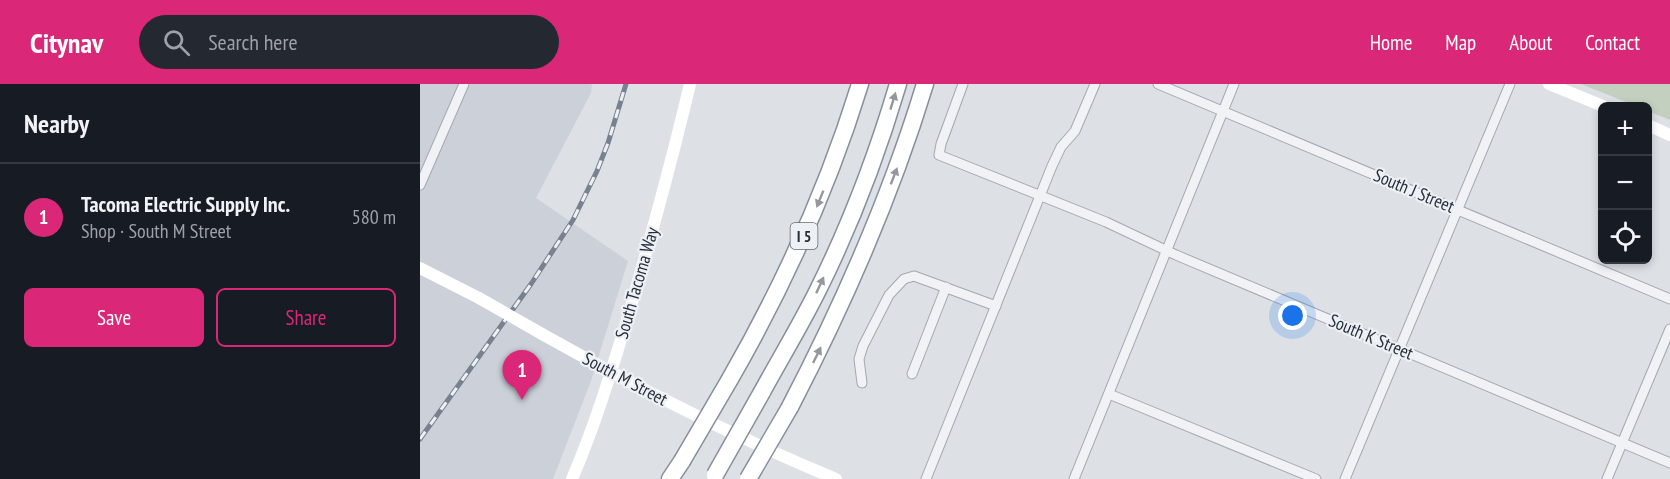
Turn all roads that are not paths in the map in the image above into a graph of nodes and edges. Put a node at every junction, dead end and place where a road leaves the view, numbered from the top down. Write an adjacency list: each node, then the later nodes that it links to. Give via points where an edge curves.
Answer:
1 (464, 84): 16 (street)
2 (690, 84): 26 (main road, South Tacoma Way)
3 (860, 84): 32 (highway, I 5, one-way to 32, bridge, via 836,159 803,239 755,335)
4 (898, 84): 33 (highway, I 5, one-way to 4, bridge, via 827,270 866,179)
5 (924, 84): 35 (highway, one-way to 5, bridge, via 790,407 858,267 897,168)
6 (963, 84): 17 (street, South K Street, via 939,155)
7 (1095, 84): 17 (street)
8 (1158, 84): 13 (street, South J Street)
9 (1234, 84): 13 (street)
10 (1510, 84): 18 (street)
11 (1549, 84): 12 (main road)
12 (1598, 104)
13 (1223, 112): 18 (street, South J Street); 19 (street)
14 (1652, 127): 15 (main road)
15 (1670, 135)
16 (420, 185)
17 (1040, 195): 19 (street, South K Street); 23 (street)
18 (1458, 210): 22 (street, South J Street); 25 (street)
19 (1167, 250): 25 (street, South K Street); 29 (street)
20 (420, 268): 26 (main road, South M Street, bridge)
21 (946, 287): 23 (street); 27 (street); 28 (street, via 914,276 897,284 863,346 859,359)
22 (1670, 299)
23 (996, 306): 37 (street)
24 (1670, 329): 30 (street)
25 (1399, 350): 30 (street, South K Street); 40 (street)
26 (610, 373): 34 (main road, South Tacoma Way, via 595,424); 36 (main road, South M Street)
27 (912, 374)
28 (862, 382)
29 (1109, 394): 38 (street); 39 (street)
30 (1622, 444): 31 (street, South K Street); 41 (street)
31 (1670, 464)
32 (674, 473)
33 (713, 477)
34 (572, 479)
35 (748, 479)
36 (836, 479)
37 (926, 479)
38 (1074, 479)
39 (1316, 479)
40 (1345, 479)
41 (1607, 479)

